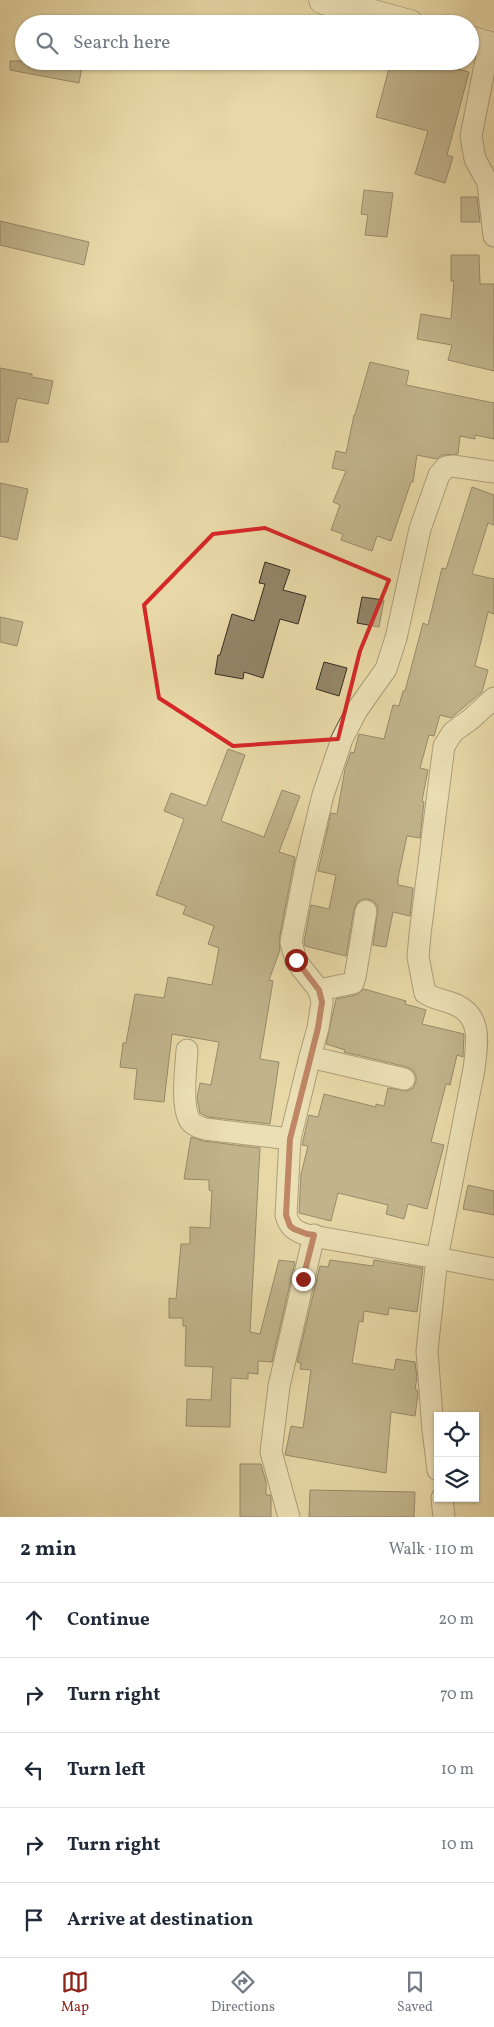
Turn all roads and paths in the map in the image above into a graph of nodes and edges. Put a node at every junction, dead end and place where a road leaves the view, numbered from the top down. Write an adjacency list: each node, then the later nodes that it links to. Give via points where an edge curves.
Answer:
1 (323, 0): 2 (main road)
2 (377, 15)
3 (484, 44): 4 (street, via 471,136 475,159 488,183)
4 (494, 236)
5 (494, 472): 8 (street, via 453,466 446,467 439,475 420,529 386,669 357,710 332,766 306,861 291,942 296,960)
6 (494, 698): 14 (street, via 453,732 444,746 420,934 418,957 425,993 465,1009 473,1018 476,1036 474,1069)
7 (366, 911): 8 (street, via 353,983)
8 (319, 990): 10 (street, via 322,1002)
9 (187, 1050): 12 (street, via 186,1106 188,1118 194,1124 205,1129)
10 (310, 1057): 11 (street); 12 (street)
11 (404, 1079)
12 (290, 1139): 13 (street, via 288,1221 299,1232)
13 (314, 1235): 14 (street); 18 (street, via 279,1386 270,1452)
14 (437, 1258): 15 (street); 16 (street, via 427,1351)
15 (494, 1269)
16 (436, 1457)
17 (442, 1502): 19 (street)
18 (289, 1517)
19 (444, 1517)

